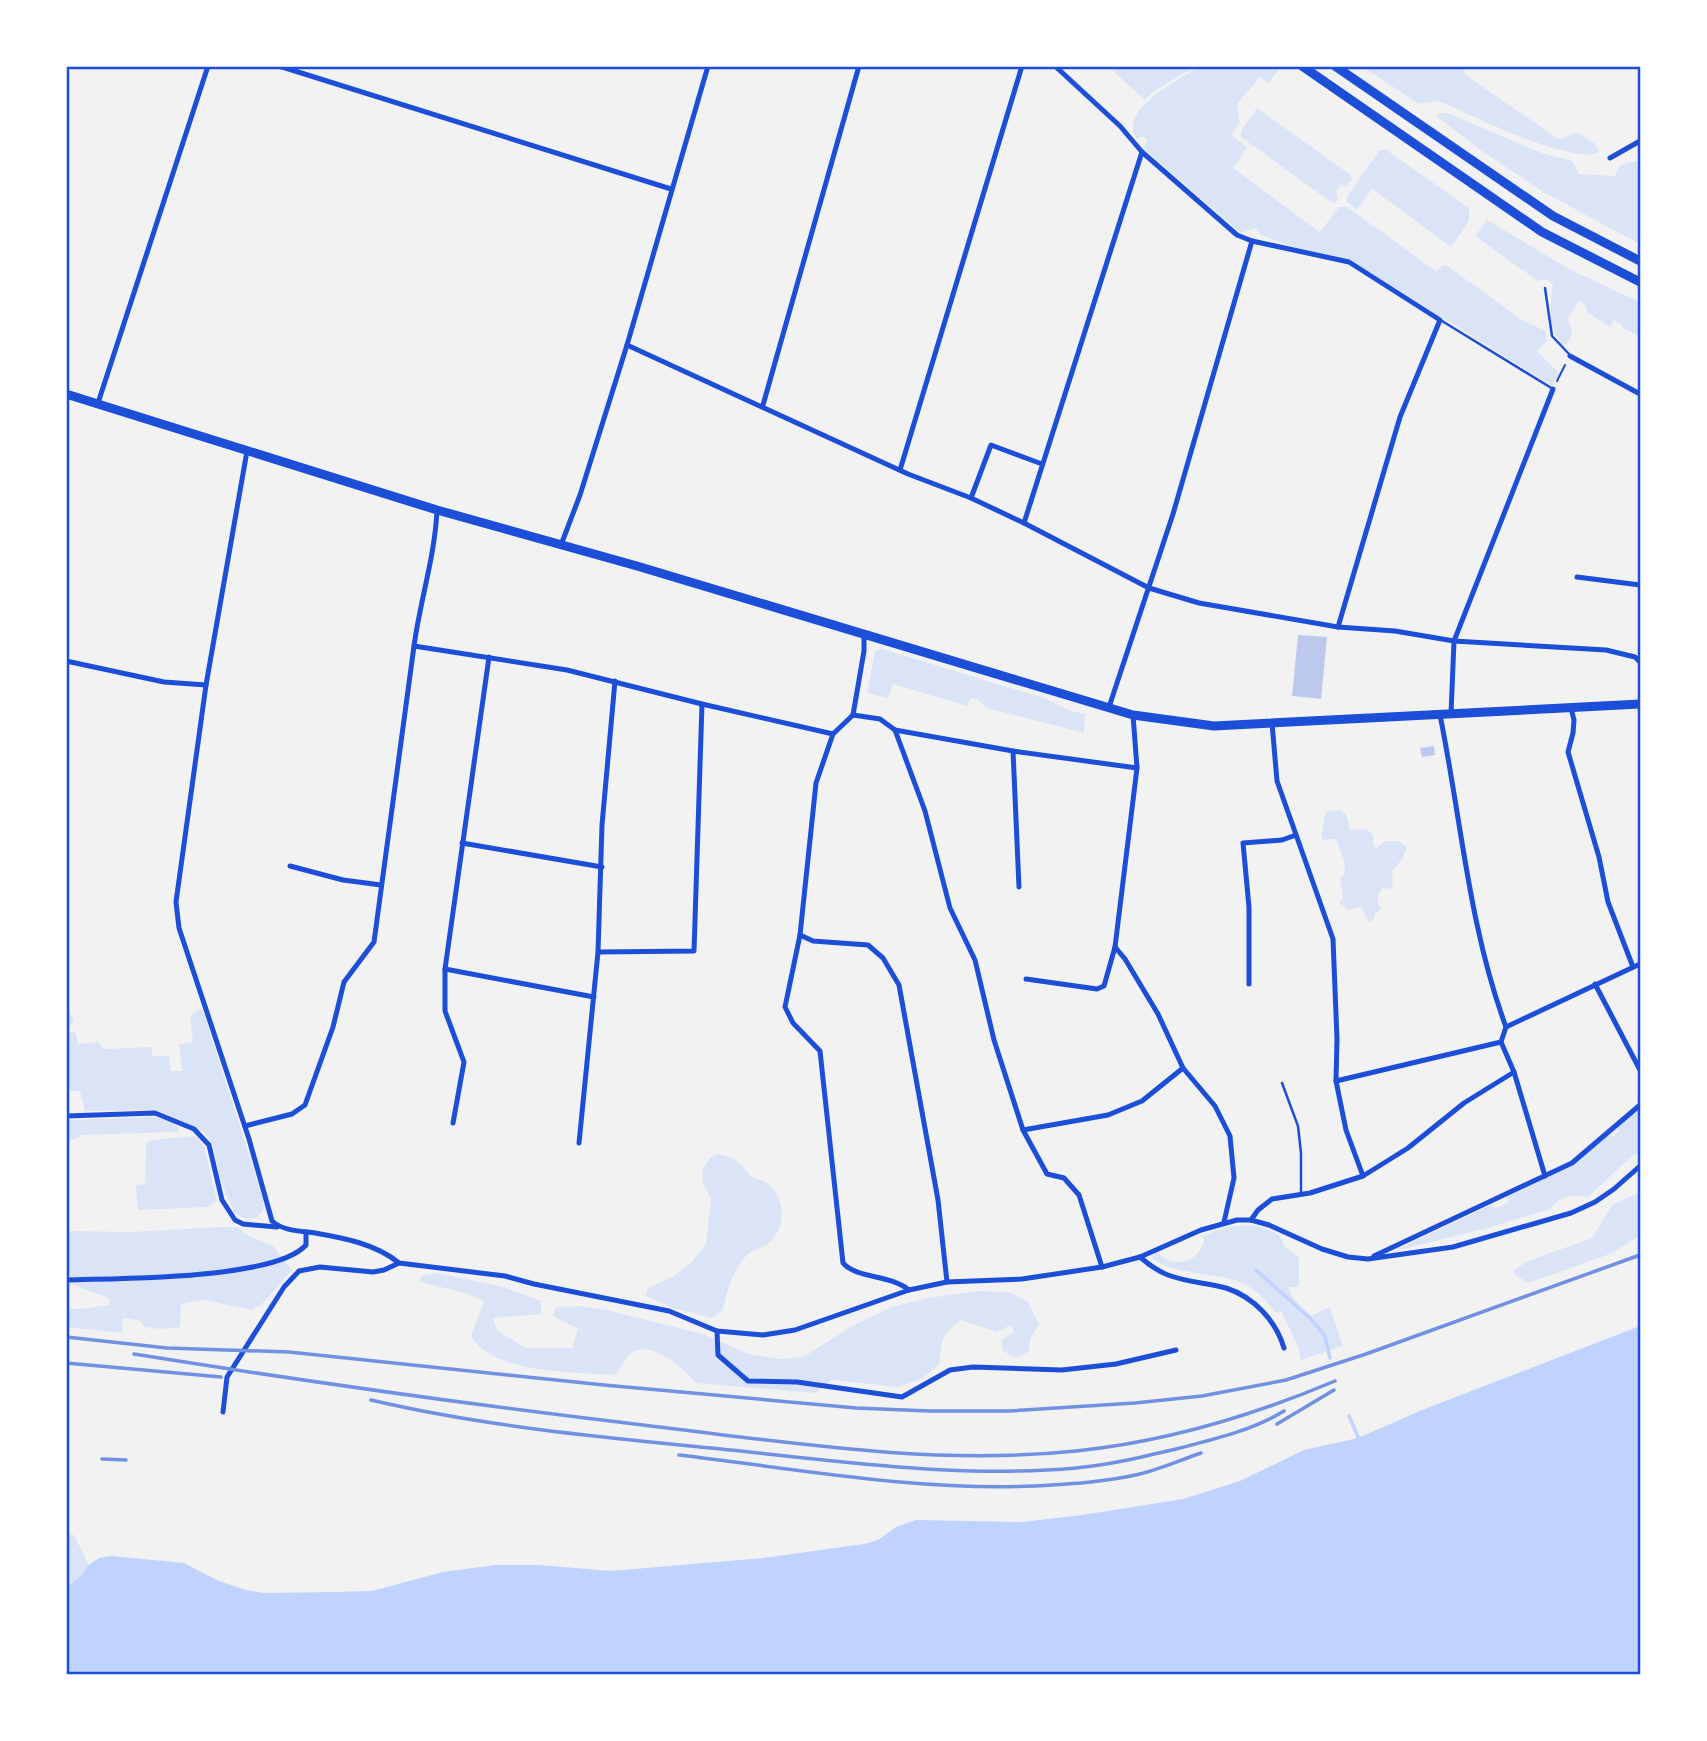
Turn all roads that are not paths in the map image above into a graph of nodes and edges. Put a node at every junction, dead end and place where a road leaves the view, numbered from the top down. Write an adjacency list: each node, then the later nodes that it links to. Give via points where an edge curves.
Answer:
1 (208, 66): 24 (street)
2 (279, 66): 9 (street)
3 (708, 66): 13 (street)
4 (859, 66): 25 (street)
5 (1022, 66): 28 (street)
6 (1055, 66): 11 (street)
7 (1303, 66): 16 (main road, via 1542,232)
8 (1335, 66): 15 (main road, via 1553,216)
9 (300, 69): 13 (street)
10 (1640, 141): 12 (street)
11 (1142, 152): 14 (street, via 1237,235); 27 (street)
12 (1610, 158)
13 (671, 189): 19 (street)
14 (1252, 241): 18 (street, via 1349,262); 35 (street)
15 (1640, 261)
16 (1640, 282)
17 (1545, 288): 20 (lane, via 1552,336)
18 (1440, 320): 21 (lane); 36 (street, via 1400,417)
19 (627, 345): 25 (street); 32 (street)
20 (1570, 355): 23 (street)
21 (1553, 389): 38 (street)
22 (66, 394): 24 (main road)
23 (1640, 394)
24 (97, 403): 26 (main road)
25 (762, 405): 28 (street)
26 (247, 450): 30 (main road); 44 (street)
27 (1042, 464): 29 (street, via 991,445); 31 (street)
28 (900, 470): 29 (street)
29 (971, 498): 31 (street)
30 (437, 510): 32 (main road); 39 (street)
31 (1024, 523): 35 (street)
32 (561, 545): 37 (main road)
33 (1577, 577): 34 (street)
34 (1640, 585)
35 (1149, 588): 36 (street, via 1199,603); 47 (street)
36 (1338, 627): 38 (street)
37 (864, 635): 47 (main road); 50 (street)
38 (1454, 641): 42 (street, via 1606,650); 49 (street)
39 (414, 646): 40 (street); 62 (street)
40 (489, 657): 43 (street); 59 (street)
41 (66, 661): 44 (street, via 164,682)
42 (1640, 662)
43 (615, 681): 46 (street); 61 (street)
44 (206, 685): 84 (street, via 176,902 179,928)
45 (1640, 703): 48 (main road)
46 (702, 704): 55 (street); 66 (street, via 694,951)
47 (1109, 707): 51 (main road)
48 (1571, 708): 49 (main road); 68 (street, via 1574,720 1569,752 1608,902)
49 (1451, 714): 52 (main road)
50 (853, 715): 54 (street, via 880,719); 55 (street)
51 (1133, 715): 53 (main road, via 1214,726); 57 (street)
52 (1440, 715): 53 (main road); 74 (street, via 1479,939)
53 (1272, 723): 58 (street, via 1278,781)
54 (895, 730): 56 (street); 85 (street, via 925,811 950,908 975,960)
55 (834, 734): 64 (street, via 816,783)
56 (1013, 751): 57 (street); 63 (street)
57 (1138, 768): 65 (street)
58 (1296, 835): 71 (street, via 1282,841 1243,843); 79 (street, via 1333,939)
59 (462, 844): 61 (street); 69 (street)
60 (290, 866): 62 (street)
61 (602, 867): 66 (street)
62 (381, 884): 84 (street, via 374,942 344,982 305,1105 292,1114)
63 (1019, 887)
64 (800, 935): 100 (street, via 813,941 868,945 883,958 899,985); 101 (street, via 785,1007 793,1023 820,1051 843,1262 849,1270 898,1281)
65 (1115, 947): 70 (street, via 1104,986 1097,989); 76 (street, via 1158,1014)
66 (598, 952): 73 (street)
67 (1640, 964): 68 (street)
68 (1633, 967): 72 (street)
69 (445, 969): 73 (street); 83 (street, via 446,1011 464,1062)
70 (1026, 979)
71 (1249, 984)
72 (1595, 985): 74 (street); 77 (street)
73 (594, 997): 86 (street)
74 (1506, 1027): 75 (street)
75 (1501, 1042): 78 (street); 79 (street)
76 (1183, 1068): 85 (street, via 1142,1101 1108,1115); 92 (street, via 1215,1106 1230,1136 1234,1178)
77 (1640, 1070)
78 (1514, 1072): 88 (street); 89 (street)
79 (1336, 1081): 88 (street, via 1346,1130)
80 (1283, 1083): 90 (lane, via 1298,1126)
81 (1640, 1105): 89 (street, via 1581,1156)
82 (66, 1116): 93 (street, via 155,1113 194,1129 209,1145 222,1200 235,1220)
83 (453, 1123)
84 (245, 1126): 93 (street, via 272,1221)
85 (1023, 1130): 98 (street, via 1047,1174 1064,1178 1079,1195)
86 (579, 1143)
87 (1640, 1166): 96 (street, via 1595,1202 1571,1213 1453,1247)
88 (1363, 1176): 90 (street)
89 (1545, 1176): 96 (street)
90 (1301, 1194): 91 (street, via 1272,1199)
91 (1251, 1220): 92 (street); 96 (street, via 1322,1249)
92 (1224, 1222): 95 (street)
93 (279, 1227): 94 (street)
94 (306, 1231): 97 (street, via 373,1247); 99 (street, via 306,1245 298,1254 237,1270)
95 (1140, 1257): 98 (street); 103 (street, via 1168,1275 1241,1294 1270,1319)
96 (1368, 1259)
97 (399, 1263): 102 (street, via 505,1276 668,1311); 105 (street, via 373,1272 320,1267 299,1272 227,1377)
98 (1102, 1267): 100 (street, via 1022,1279)
99 (66, 1280)
100 (947, 1282): 101 (street)
101 (909, 1290): 102 (street, via 795,1330 763,1335)
102 (717, 1331): 104 (street, via 718,1355 748,1381 797,1382 902,1397 950,1370 1062,1370)
103 (1284, 1348)
104 (1176, 1350)
105 (223, 1412)

